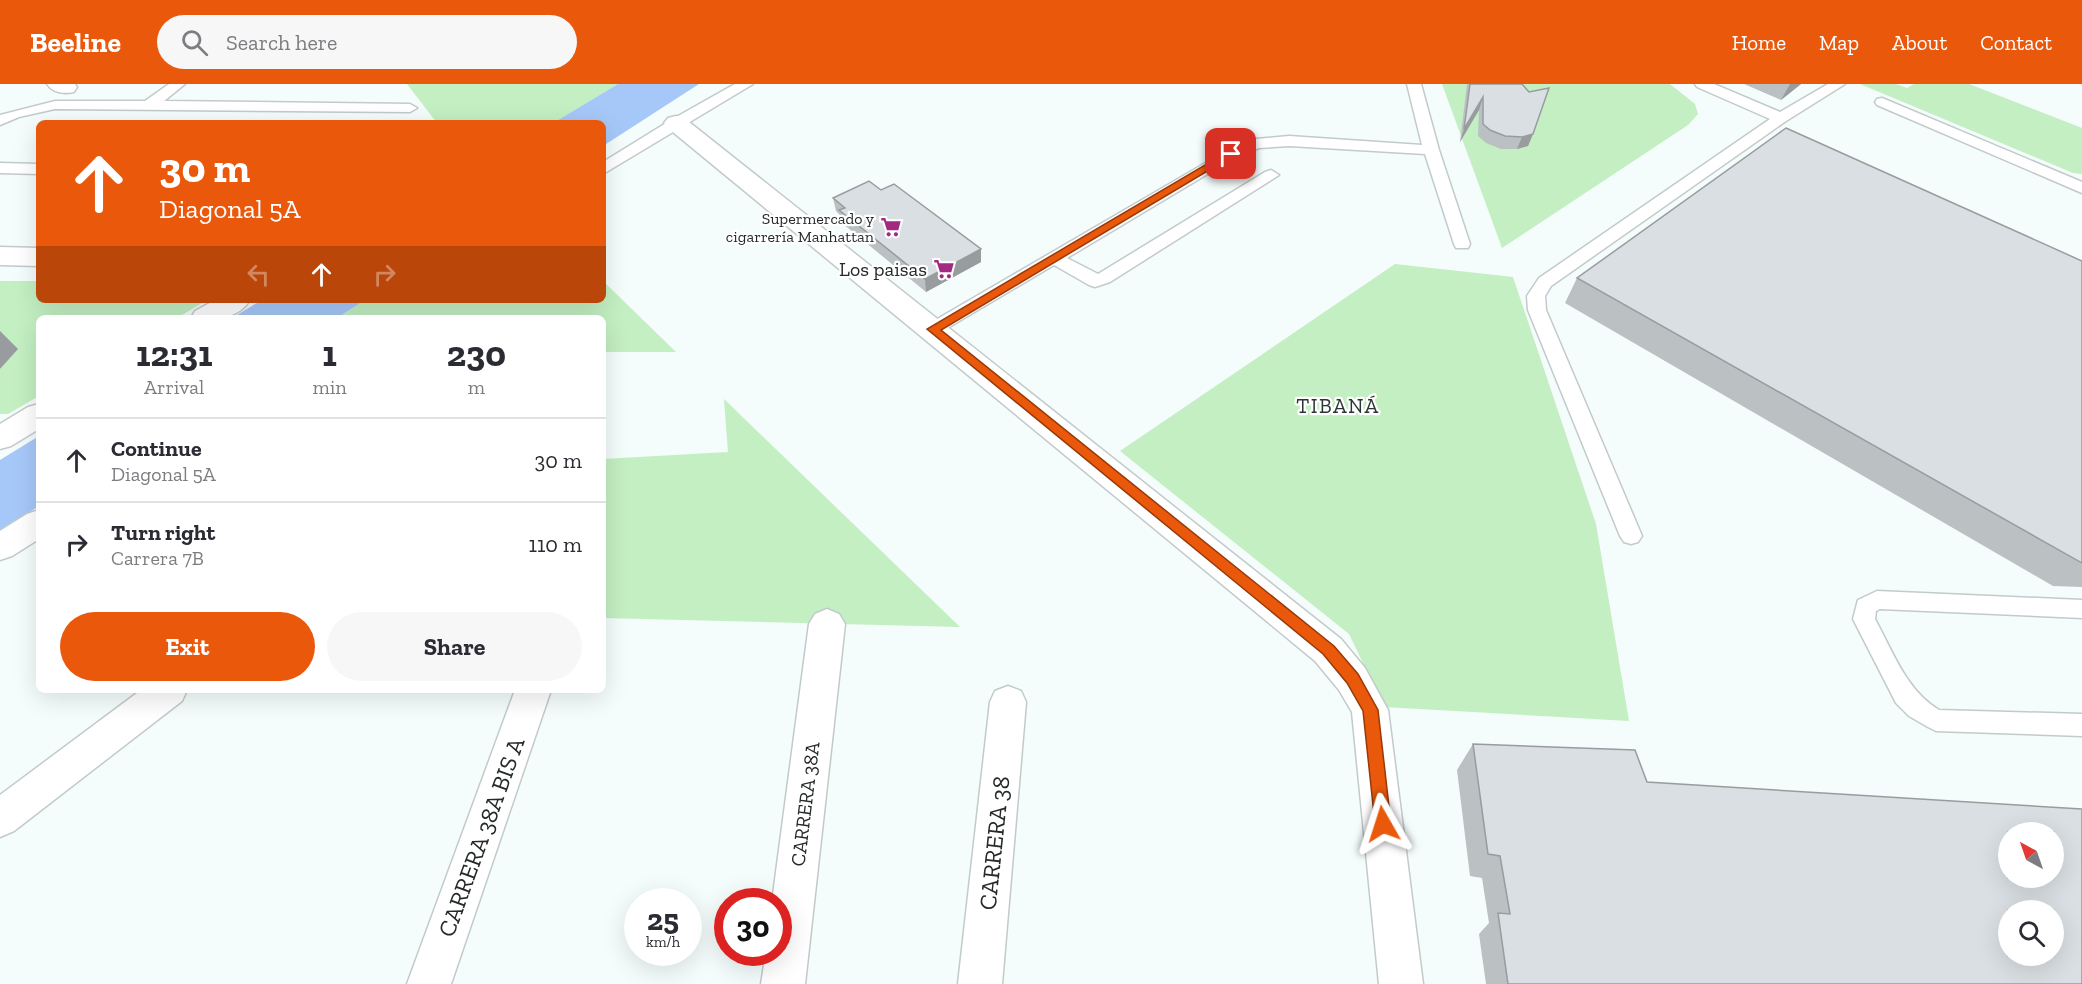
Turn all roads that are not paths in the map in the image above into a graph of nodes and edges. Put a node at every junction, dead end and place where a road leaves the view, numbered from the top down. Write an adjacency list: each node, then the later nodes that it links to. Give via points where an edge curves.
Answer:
1 (178, 84): 7 (lane)
2 (746, 84): 11 (lane)
3 (1414, 84): 12 (lane)
4 (1702, 84): 9 (lane)
5 (1838, 84): 9 (lane)
6 (1882, 102): 17 (lane)
7 (150, 105): 8 (lane); 10 (lane, via 55,105)
8 (410, 108)
9 (1781, 118): 28 (lane, via 1545,282 1536,296 1537,310)
10 (0, 120)
11 (676, 123): 13 (lane); 24 (street)
12 (1431, 150): 18 (lane); 21 (lane, via 1289,141 1256,144 1231,154)
13 (606, 167)
14 (0, 168): 15 (lane)
15 (36, 169)
16 (1271, 175): 21 (lane, via 1104,278 1095,281)
17 (2082, 188)
18 (1462, 244)
19 (0, 256): 20 (street)
20 (36, 257)
21 (1053, 257): 24 (lane)
22 (231, 303): 23 (street)
23 (210, 315)
24 (933, 329): 40 (street, via 1328,650 1352,679 1370,710)
25 (36, 417): 26 (street)
26 (2, 435)
27 (36, 525): 29 (street)
28 (1630, 536)
29 (0, 547)
30 (2082, 609): 35 (lane, via 1877,600 1866,606 1864,620 1904,696 1936,720)
31 (827, 624): 38 (street, CARRERA 38A)
32 (165, 693): 36 (street)
33 (532, 693): 37 (street, CARRERA 38A BIS A)
34 (1008, 702): 39 (street, CARRERA 38)
35 (2082, 725)
36 (0, 818)
37 (429, 984)
38 (783, 984)
39 (980, 984)
40 (1401, 984)

